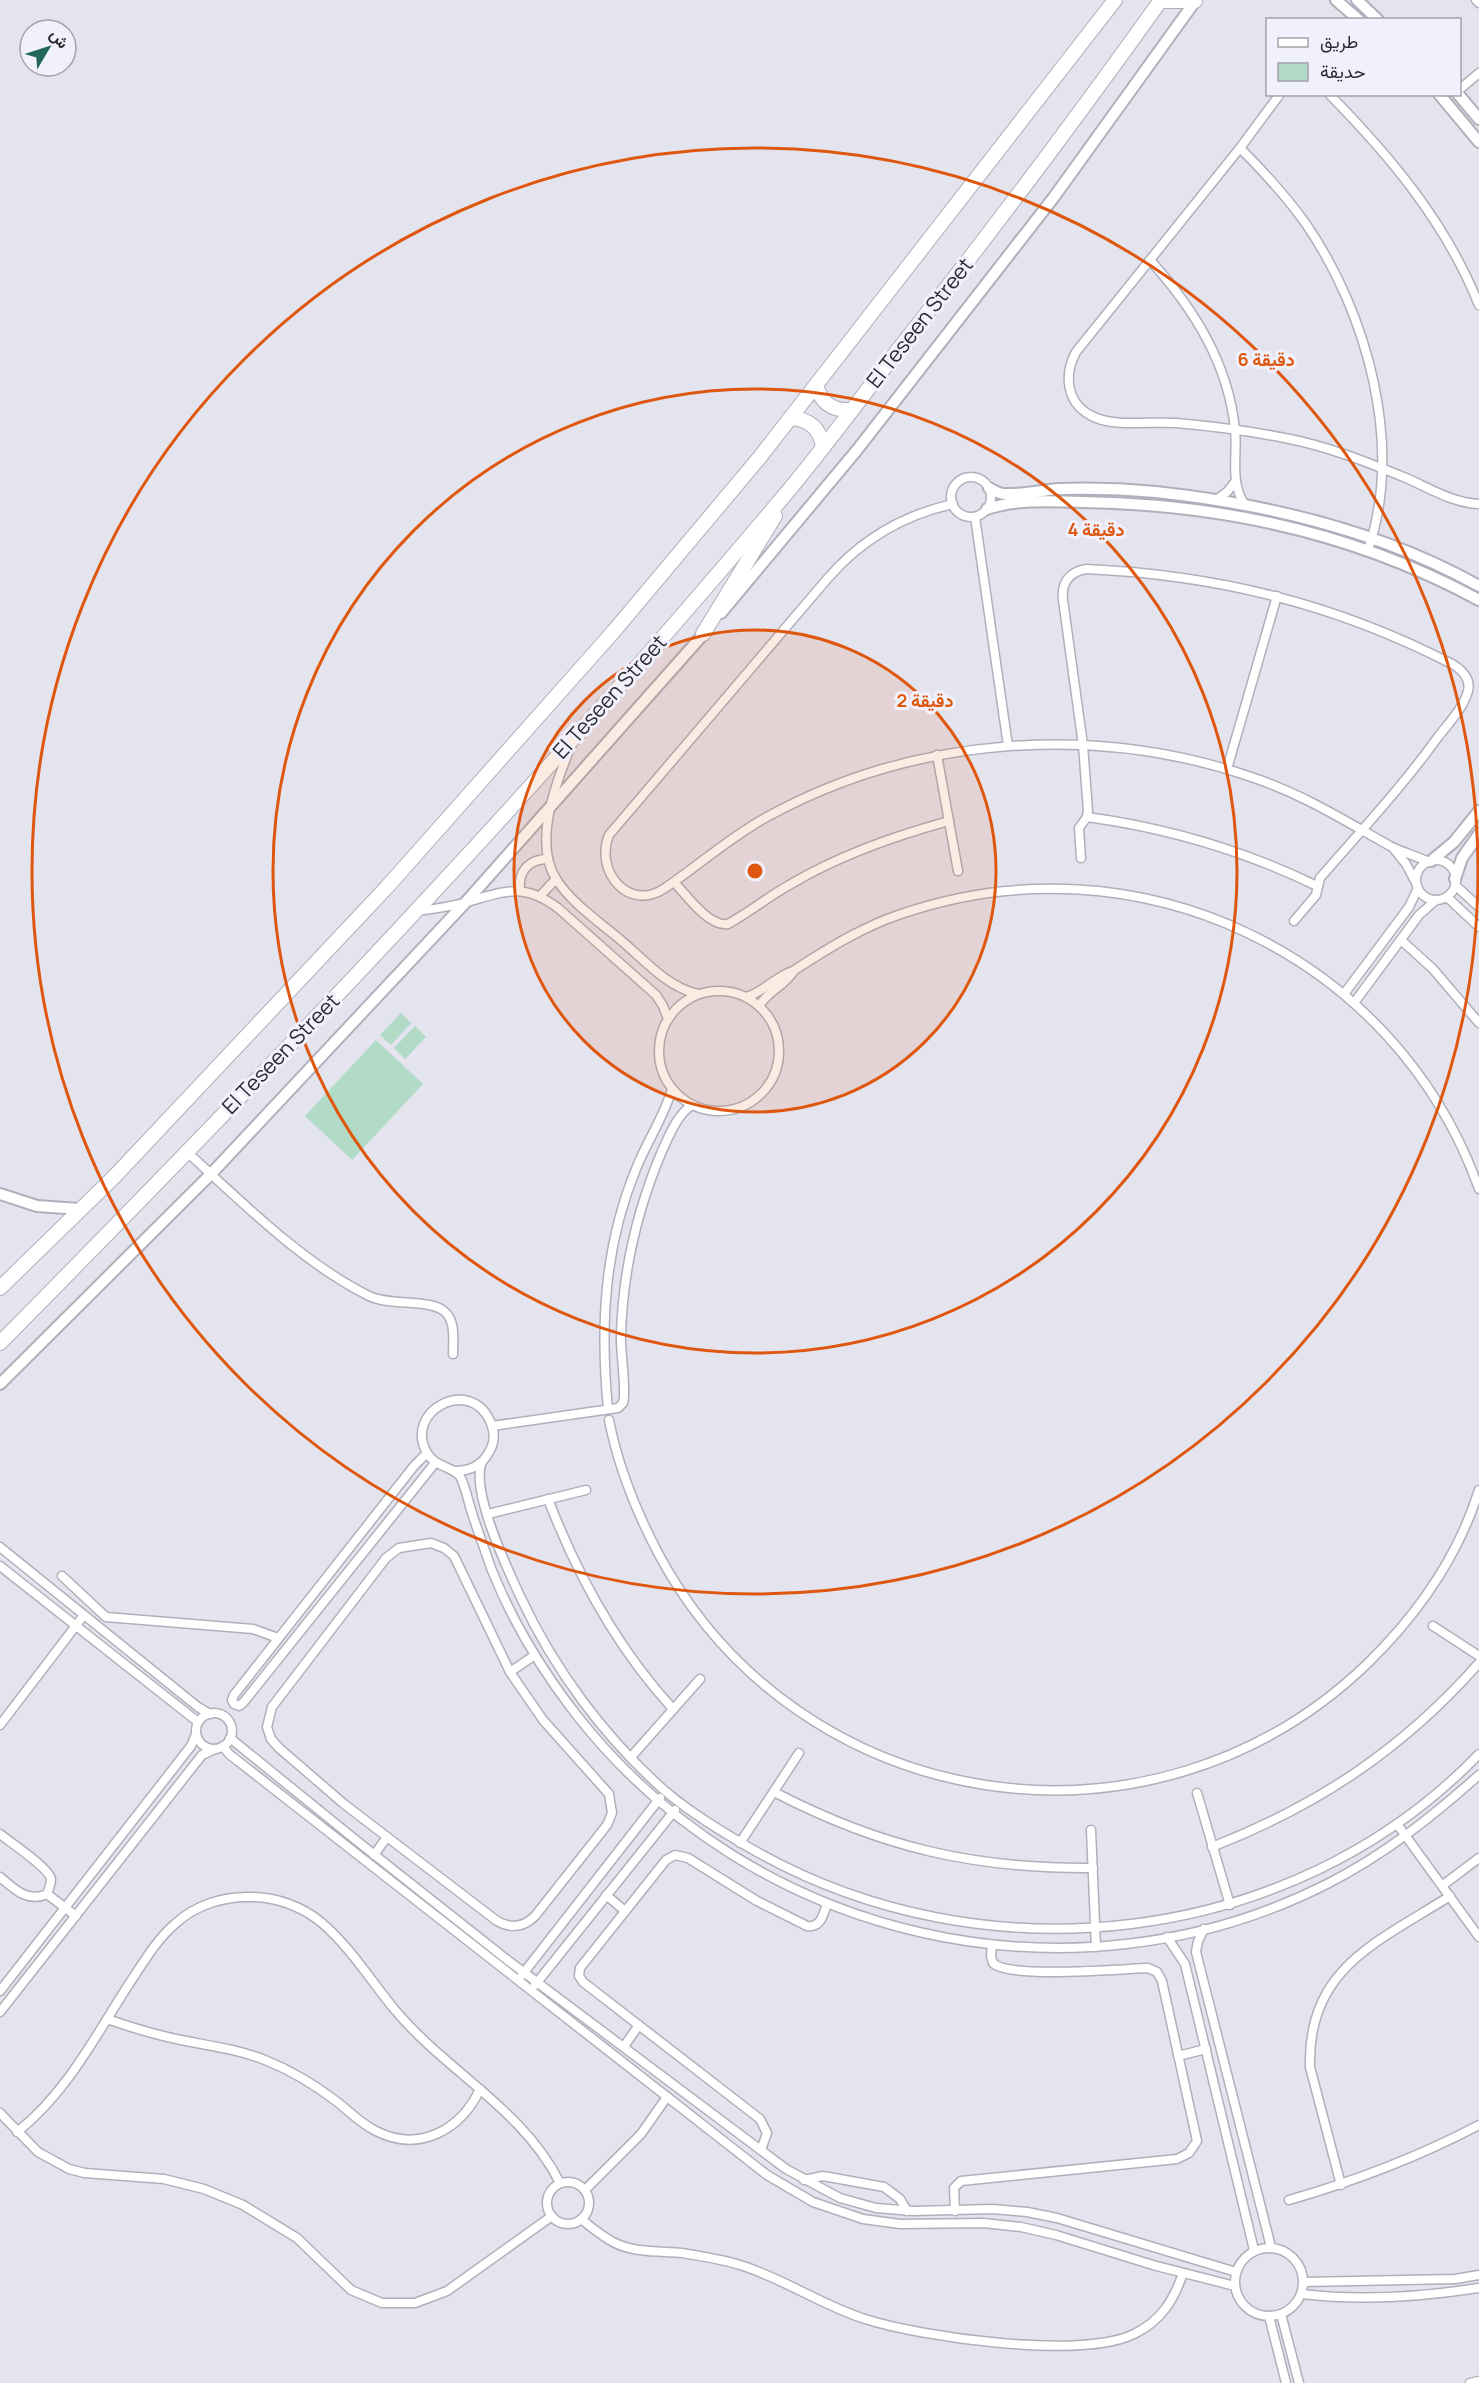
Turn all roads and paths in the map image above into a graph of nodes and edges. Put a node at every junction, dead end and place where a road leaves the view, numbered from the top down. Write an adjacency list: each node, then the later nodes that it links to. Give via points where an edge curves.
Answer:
1 (1115, 0): 21 (main road, El Teseen Street)
2 (1161, 0): 3 (main road); 22 (main road, El Teseen Street, via 1016,200)
3 (1195, 0): 40 (street, via 1054,197 857,450)
4 (1336, 0): 6 (street)
5 (1476, 0): 7 (street)
6 (1352, 3): 8 (street); 9 (street)
7 (1479, 3)
8 (1358, 18)
9 (1375, 18)
10 (1479, 73): 11 (street)
11 (1461, 88)
12 (1279, 96): 18 (street)
13 (1331, 96): 20 (street, via 1372,138 1428,208 1459,259)
14 (1441, 96): 17 (street)
15 (1460, 96): 16 (street)
16 (1479, 119)
17 (1479, 142)
18 (1240, 148): 19 (street); 26 (street, via 1306,224 1343,292 1372,375)
19 (1150, 260): 24 (street, via 1186,303 1214,351); 24 (street, via 1076,352 1068,370 1074,399 1087,414 1105,421 1178,423)
20 (1479, 305)
21 (816, 385): 22 (main road, via 832,408); 23 (main road, El Teseen Street)
22 (852, 410): 25 (main road, El Teseen Street)
23 (790, 418): 25 (main road, via 809,422 821,437); 88 (main road, El Teseen Street, via 614,631 387,887 114,1177)
24 (1236, 431): 26 (street, via 1309,443); 28 (street)
25 (823, 447): 27 (main road, El Teseen Street)
26 (1382, 469): 32 (street, via 1457,500); 36 (street, via 1382,493)
27 (797, 481): 40 (main road); 41 (main road, El Teseen Street)
28 (1235, 482): 30 (street); 33 (street)
29 (989, 488): 30 (street, via 1006,494 1099,489); 31 (street, via 977,478 963,479 953,490); 34 (street)
30 (1216, 500): 33 (street)
31 (953, 504): 35 (street, via 958,512); 58 (street, via 917,514 884,530 840,564 609,835 604,844 605,865 630,893 649,896)
32 (1479, 504)
33 (1245, 505): 36 (street, via 1296,516)
34 (987, 509): 35 (street); 36 (street, via 1042,502 1156,505 1240,516)
35 (975, 517): 43 (street)
36 (1370, 545): 37 (street, via 1424,559); 39 (street)
37 (1479, 586)
38 (1277, 596): 42 (street, via 1223,583 1157,574 1086,569 1072,574 1062,593); 45 (street); 50 (street, via 1395,636 1463,670 1468,679 1468,690 1446,727)
39 (1479, 600)
40 (703, 634): 46 (street)
41 (573, 740): 46 (street); 69 (main road, El Teseen Street)
42 (1083, 745): 43 (street); 45 (street, via 1171,755); 48 (street)
43 (1008, 746): 44 (street)
44 (937, 755): 49 (street); 58 (street, via 865,774 798,801 733,838)
45 (1227, 769): 50 (street, via 1287,790)
46 (550, 807): 54 (street); 66 (street)
47 (1479, 811): 55 (street, via 1454,842)
48 (1087, 818): 53 (street, via 1079,828); 60 (street, via 1149,827 1208,842)
49 (949, 821): 56 (street); 58 (street, via 885,841 821,868 728,924 711,921)
50 (1363, 829): 52 (street); 60 (street)
51 (1479, 834): 59 (street, via 1462,858)
52 (1392, 847): 55 (street); 61 (street)
53 (1081, 858)
54 (548, 859): 57 (street); 62 (street, via 528,865 520,876)
55 (1430, 861): 59 (street, via 1448,864); 61 (street, via 1418,871)
56 (958, 870)
57 (556, 879): 63 (street); 68 (street)
58 (674, 882)
59 (1455, 882): 64 (street); 67 (street)
60 (1317, 886): 70 (street, via 1313,898)
61 (1417, 886): 65 (street, via 1428,898); 76 (street, via 1409,907)
62 (520, 890): 63 (street); 66 (street, via 493,893)
63 (540, 896): 71 (street)
64 (1447, 897): 65 (street); 72 (street)
65 (1436, 900): 73 (street, via 1423,910)
66 (465, 903): 69 (street); 85 (street)
67 (1479, 907)
68 (585, 909): 71 (street); 75 (street, via 670,982)
69 (417, 912): 84 (main road, El Teseen Street)
70 (1294, 921)
71 (574, 922): 80 (street, via 656,995)
72 (1479, 927)
73 (1401, 940): 78 (street); 81 (street, via 1433,969)
74 (793, 972): 76 (street, via 860,931 899,914 982,893 1068,888 1142,897 1194,910 1272,945); 77 (street); 79 (street)
75 (698, 994): 77 (street, via 722,991); 80 (street, via 686,1000)
76 (1344, 994): 78 (street)
77 (746, 997): 79 (street)
78 (1354, 1003): 86 (street, via 1393,1041 1426,1085 1454,1132)
79 (759, 1006): 83 (street, via 768,1016 778,1041 777,1067 769,1084 756,1099 737,1108 714,1111)
80 (668, 1019): 82 (street, via 659,1047 664,1076)
81 (1479, 1023)
82 (672, 1089): 83 (street); 93 (street, via 630,1186 611,1252 603,1340)
83 (692, 1105): 93 (street, via 679,1118 666,1143 635,1228 622,1312 624,1400 618,1408)
84 (187, 1152): 85 (street); 90 (main road, El Teseen Street)
85 (211, 1174): 91 (street, via 267,1224 347,1284 371,1297 442,1310 453,1325); 92 (street)
86 (1479, 1189)
87 (0, 1194): 88 (street, via 37,1206)
88 (79, 1209): 89 (main road, El Teseen Street)
89 (0, 1288)
90 (0, 1343)
91 (453, 1354)
92 (0, 1384)
93 (608, 1409): 95 (street)
94 (609, 1420): 101 (street, via 618,1459 646,1530 670,1575 698,1617 768,1689 816,1723 894,1762 940,1777 1041,1791 1117,1786 1207,1764 1304,1715 1347,1683 1386,1645 1420,1603 1444,1570)
95 (492, 1426): 96 (street, via 473,1403 443,1403 426,1420 422,1437); 97 (street, via 494,1440)
96 (427, 1453): 98 (street); 110 (street)
97 (482, 1462): 99 (street); 103 (street, via 478,1479)
98 (435, 1463): 99 (street); 110 (street, via 243,1703 234,1704 234,1695)
99 (454, 1471): 111 (street, via 462,1480 505,1602)
100 (586, 1490): 102 (street)
101 (1479, 1490)
102 (548, 1499): 103 (street); 116 (street, via 603,1616 635,1664)
103 (488, 1514): 125 (street, via 517,1590 549,1650 581,1698)
104 (0, 1547): 107 (street)
105 (0, 1566): 108 (street)
106 (62, 1576): 110 (street, via 106,1617 254,1629)
107 (84, 1615): 108 (street); 117 (street)
108 (76, 1625): 118 (street); 119 (street)
109 (1433, 1626): 112 (street)
110 (278, 1638)
111 (535, 1656): 114 (street); 130 (street, via 603,1748)
112 (1479, 1656)
113 (1479, 1663): 139 (street, via 1425,1719 1360,1771 1289,1814)
114 (510, 1672): 137 (street, via 556,1735 609,1794 612,1807 607,1825 535,1916 515,1927 497,1921); 137 (street, via 454,1556 431,1543 405,1546 386,1558 272,1707 267,1727 274,1744)
115 (700, 1679): 116 (street)
116 (673, 1709): 125 (street)
117 (210, 1714): 118 (street); 121 (street, via 227,1720)
118 (198, 1722): 120 (street)
119 (0, 1725)
120 (196, 1734): 122 (street, via 202,1745); 145 (street, via 191,1746)
121 (230, 1738): 122 (street); 140 (street)
122 (219, 1747): 147 (street, via 202,1755); 162 (street)
123 (799, 1753): 128 (street)
124 (1479, 1754): 133 (street)
125 (631, 1757): 127 (street)
126 (1479, 1775): 136 (street)
127 (665, 1791): 130 (street); 131 (street)
128 (774, 1792): 138 (street); 142 (street, via 849,1827 928,1852 1010,1866)
129 (1197, 1793): 139 (street)
130 (657, 1801): 132 (street); 161 (street)
131 (681, 1803): 132 (street); 138 (street)
132 (672, 1814): 148 (street); 150 (street, via 743,1862)
133 (1397, 1824): 136 (street); 151 (street, via 1317,1871)
134 (1091, 1830): 142 (street)
135 (0, 1834): 146 (street, via 49,1874)
136 (1406, 1836): 144 (street); 156 (street, via 1315,1890)
137 (387, 1837): 140 (street)
138 (740, 1843): 155 (street, via 810,1880 911,1913 998,1928)
139 (1212, 1847): 151 (street)
140 (374, 1855): 161 (street)
141 (1479, 1858): 144 (street)
142 (1093, 1868): 155 (street)
143 (0, 1878): 146 (street, via 24,1895)
144 (1443, 1885): 149 (street)
145 (83, 1886): 147 (street); 152 (street)
146 (47, 1894): 152 (street)
147 (93, 1894): 154 (street)
148 (606, 1895): 153 (street); 163 (street)
149 (1450, 1896): 158 (street); 182 (street, via 1355,1957 1331,1984 1316,2015 1310,2067)
150 (827, 1904): 153 (street, via 819,1924 807,1926 679,1855 666,1860); 159 (street, via 908,1930)
151 (1230, 1905): 155 (street, via 1177,1918)
152 (66, 1908): 154 (street); 165 (street)
153 (625, 1911): 169 (street, via 582,1964 579,1976)
154 (76, 1916): 166 (street)
155 (1095, 1928): 160 (street)
156 (1204, 1929): 157 (street); 189 (street, via 1197,1952)
157 (1167, 1937): 160 (street); 172 (street, via 1185,1964)
158 (1479, 1937)
159 (992, 1945): 160 (street); 173 (street, via 993,1964 1003,1969 1152,1970 1162,1981)
160 (1096, 1947)
161 (524, 1971): 162 (street); 163 (street)
162 (518, 1980): 164 (street)
163 (537, 1981): 164 (street); 167 (street)
164 (531, 1990): 170 (street)
165 (0, 1991)
166 (0, 2012)
167 (588, 2018): 170 (street); 171 (street)
168 (107, 2019): 174 (street, via 266,2060 312,2085 374,2131 389,2137 421,2139 437,2134 464,2116); 174 (street, via 148,1955 177,1922 216,1901 238,1896 282,1901 321,1922 353,1955 411,2028); 178 (street, via 51,2100)
169 (639, 2025): 171 (street); 179 (street, via 764,2123 767,2139)
170 (580, 2028): 175 (street)
171 (625, 2045): 179 (street)
172 (1206, 2049): 173 (street); 190 (street)
173 (1178, 2056): 186 (street, via 1197,2141 1189,2153 1177,2158 961,2181 954,2188)
174 (480, 2089): 181 (street, via 532,2140)
175 (667, 2097): 183 (street, via 633,2143); 192 (street, via 782,2185 844,2214 900,2224 982,2223 1021,2227)
176 (0, 2114): 178 (street)
177 (1479, 2125): 182 (street)
178 (17, 2132): 187 (street, via 41,2154 69,2169 164,2179 204,2189 243,2205 297,2238 351,2290 382,2303 416,2303 447,2291)
179 (761, 2150): 180 (street)
180 (804, 2180): 185 (street, via 840,2198); 185 (street, via 823,2176 884,2187 900,2199)
181 (560, 2183): 183 (street, via 576,2183); 187 (street, via 547,2200)
182 (1341, 2185): 184 (street)
183 (585, 2190): 188 (street, via 589,2205)
184 (1289, 2200)
185 (907, 2211): 186 (street)
186 (955, 2211): 191 (street, via 993,2209 1042,2214)
187 (552, 2216): 188 (street, via 566,2224)
188 (581, 2219): 192 (street, via 603,2236 631,2248 739,2264 875,2322 979,2341 1059,2344 1119,2340 1146,2327 1162,2313 1175,2295)
189 (1271, 2247): 190 (street); 194 (street, via 1296,2260)
190 (1254, 2250): 191 (street)
191 (1236, 2272): 195 (street)
192 (1183, 2273): 195 (street)
193 (1479, 2275): 194 (street, via 1455,2279)
194 (1304, 2282): 197 (street)
195 (1235, 2286): 199 (street, via 1244,2305)
196 (1479, 2288): 197 (street, via 1348,2298)
197 (1302, 2294): 198 (street, via 1293,2307)
198 (1281, 2314): 199 (street); 202 (street)
199 (1269, 2316): 201 (street)
200 (1479, 2381): 203 (street)
201 (1286, 2383)
202 (1299, 2383)
203 (1470, 2383)

